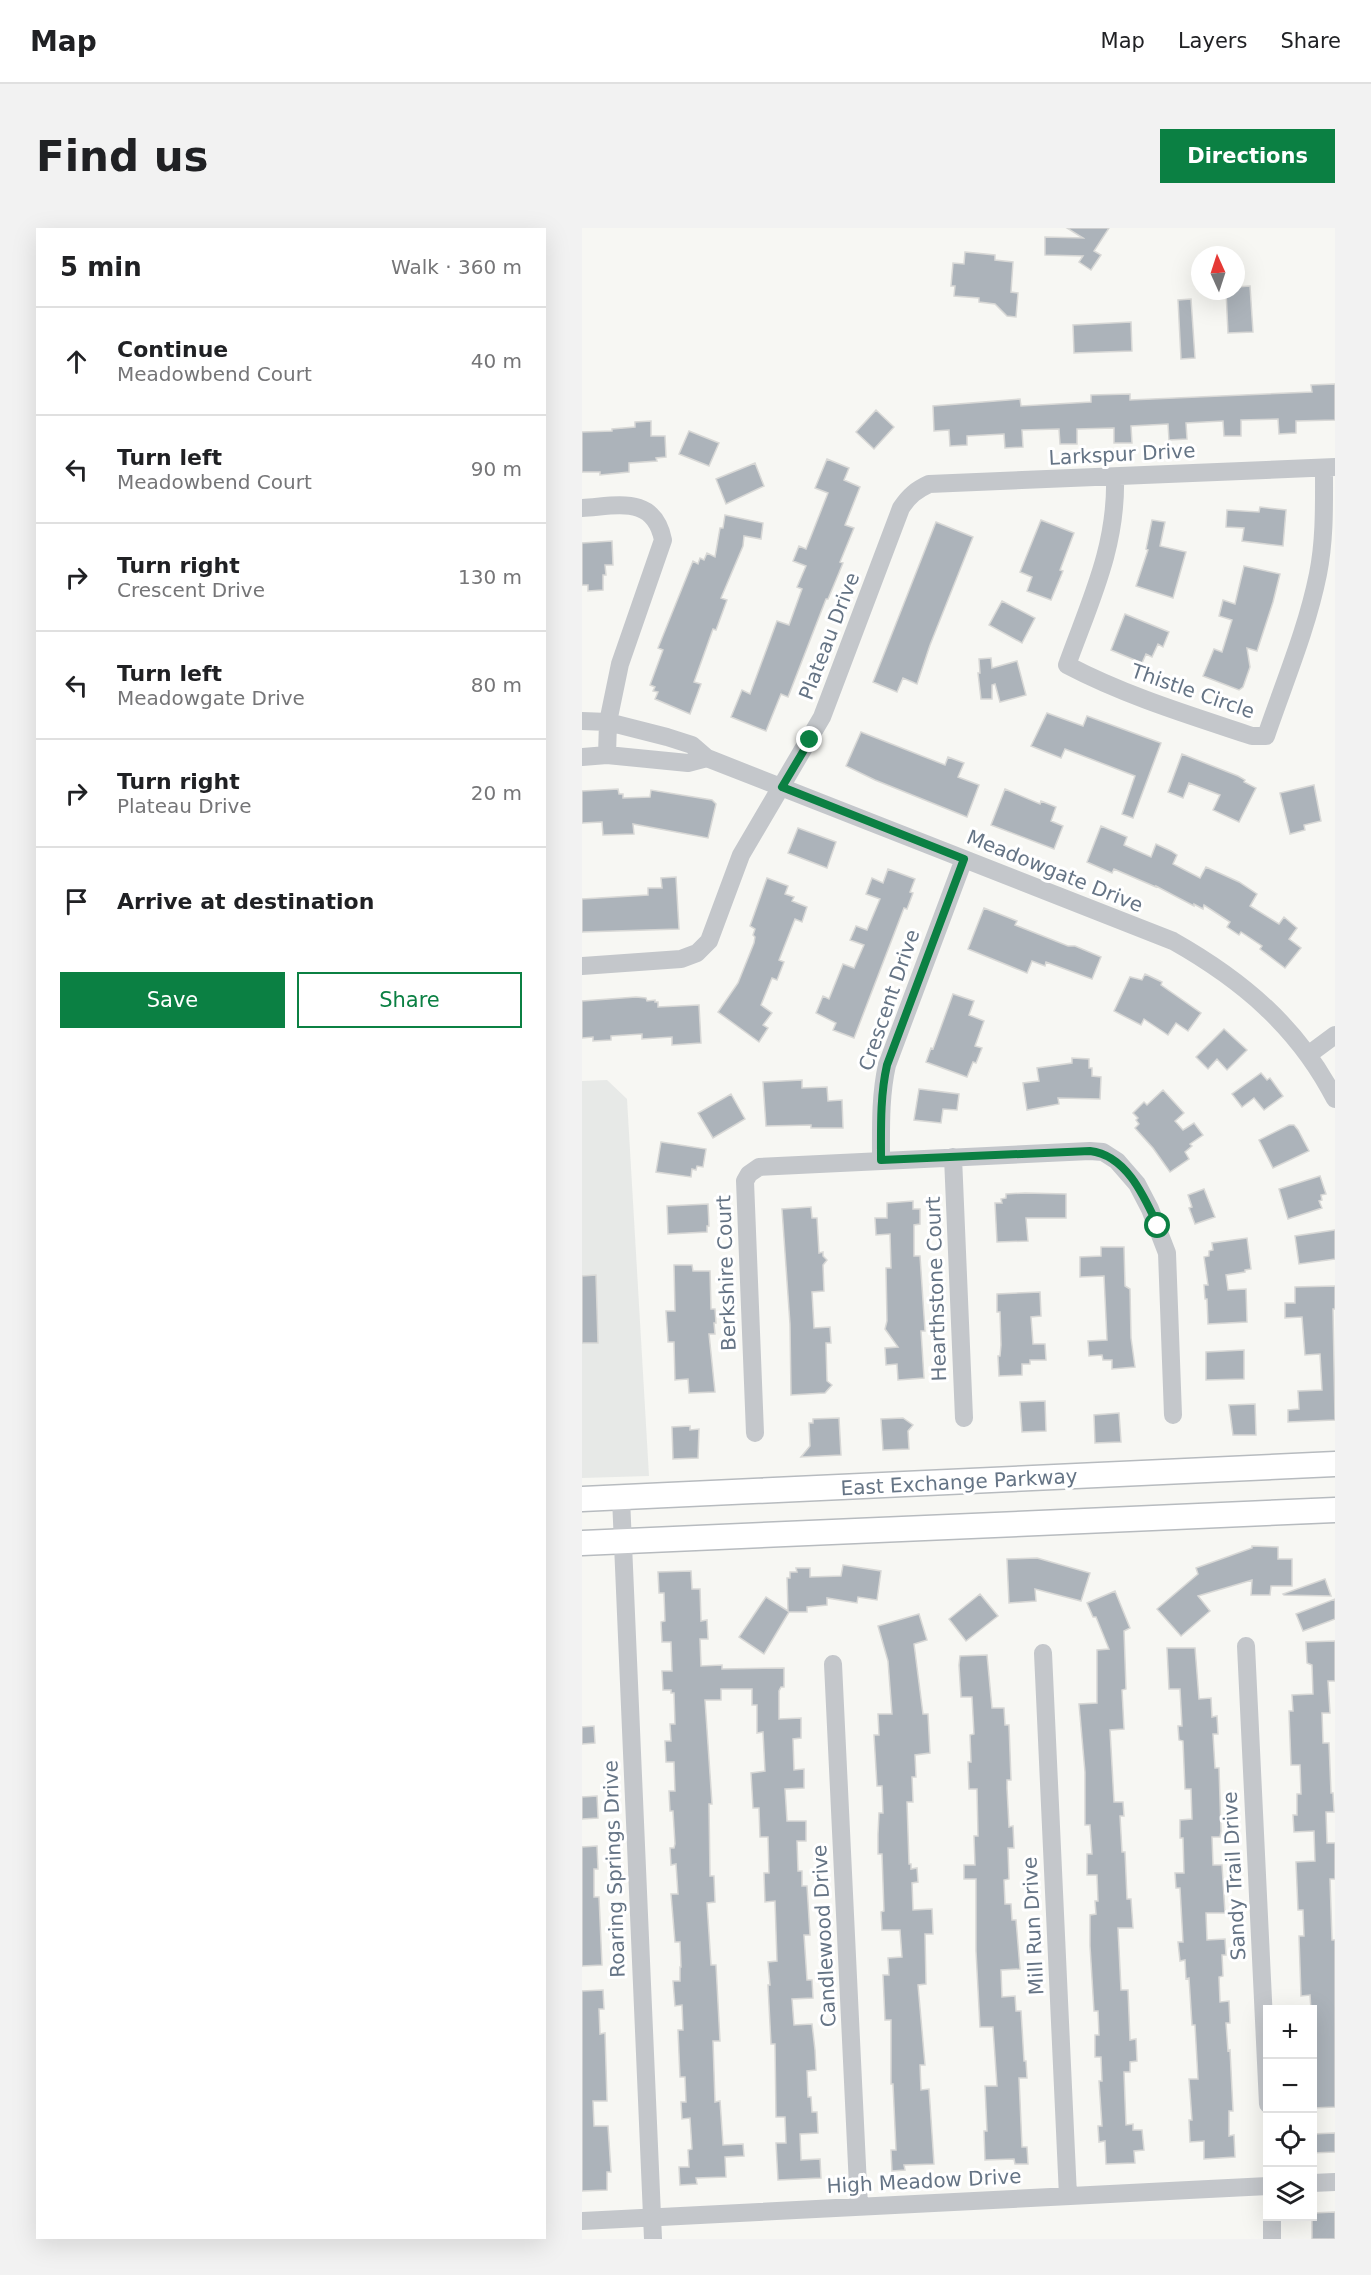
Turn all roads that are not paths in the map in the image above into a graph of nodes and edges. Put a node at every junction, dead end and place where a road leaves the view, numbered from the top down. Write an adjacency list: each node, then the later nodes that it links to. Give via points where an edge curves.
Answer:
1 (1329, 468): 2 (street, Larkspur Drive); 2 (street, Thistle Circle, via 1312,598 1266,736 1252,736 1164,707 1103,684 1067,665 1104,565 1116,507)
2 (1115, 477): 3 (street, Larkspur Drive, via 929,484)
3 (914, 492): 10 (street, Plateau Drive, via 901,508 822,717)
4 (582, 508): 6 (street, via 644,509 660,525 663,540 632,624)
5 (582, 721): 6 (street, Meadowgate Drive)
6 (608, 722): 7 (street); 9 (street, Meadowgate Drive, via 692,745)
7 (607, 755): 8 (street, Meadowgate Drive); 9 (street, Meadowgate Drive, via 688,763)
8 (582, 757)
9 (707, 758): 10 (street, Meadowgate Drive)
10 (782, 787): 11 (street, Meadowgate Drive); 12 (street, Plateau Drive, via 745,848 709,941 697,953 660,962)
11 (964, 859): 14 (street, Meadowgate Drive, via 1173,941 1212,963 1280,1020); 17 (street, Crescent Drive, via 887,1065 881,1109)
12 (582, 966)
13 (1335, 1035): 14 (street)
14 (1308, 1054): 15 (street, Meadowgate Drive)
15 (1335, 1099)
16 (953, 1157): 17 (street, Berkshire Court); 18 (street, Berkshire Court, via 1103,1152 1117,1161 1137,1184 1167,1253); 19 (street, Hearthstone Court)
17 (881, 1160): 20 (street, Berkshire Court, via 759,1167 745,1181)
18 (1173, 1415)
19 (964, 1418)
20 (755, 1433)
21 (1335, 1464): 22 (main road, East Exchange Parkway)
22 (621, 1498): 23 (main road, East Exchange Parkway); 25 (street, Roaring Springs Drive)
23 (582, 1499)
24 (1335, 1510): 25 (main road)
25 (622, 1541): 26 (main road); 36 (street, Roaring Springs Drive)
26 (582, 1543)
27 (1246, 1646): 30 (street, Sandy Trail Drive)
28 (1043, 1653): 34 (street, Mill Run Drive)
29 (834, 1664): 35 (street, Candlewood Drive)
30 (1266, 2059)
31 (1335, 2182): 32 (street)
32 (1317, 2183)
33 (1263, 2186): 34 (street, High Meadow Drive)
34 (1068, 2196): 35 (street, High Meadow Drive)
35 (859, 2207): 36 (street, High Meadow Drive)
36 (652, 2218): 38 (street, High Meadow Drive); 39 (street, Roaring Springs Drive)
37 (1272, 2221): 40 (street)
38 (582, 2222)
39 (653, 2239)
40 (1272, 2239)

